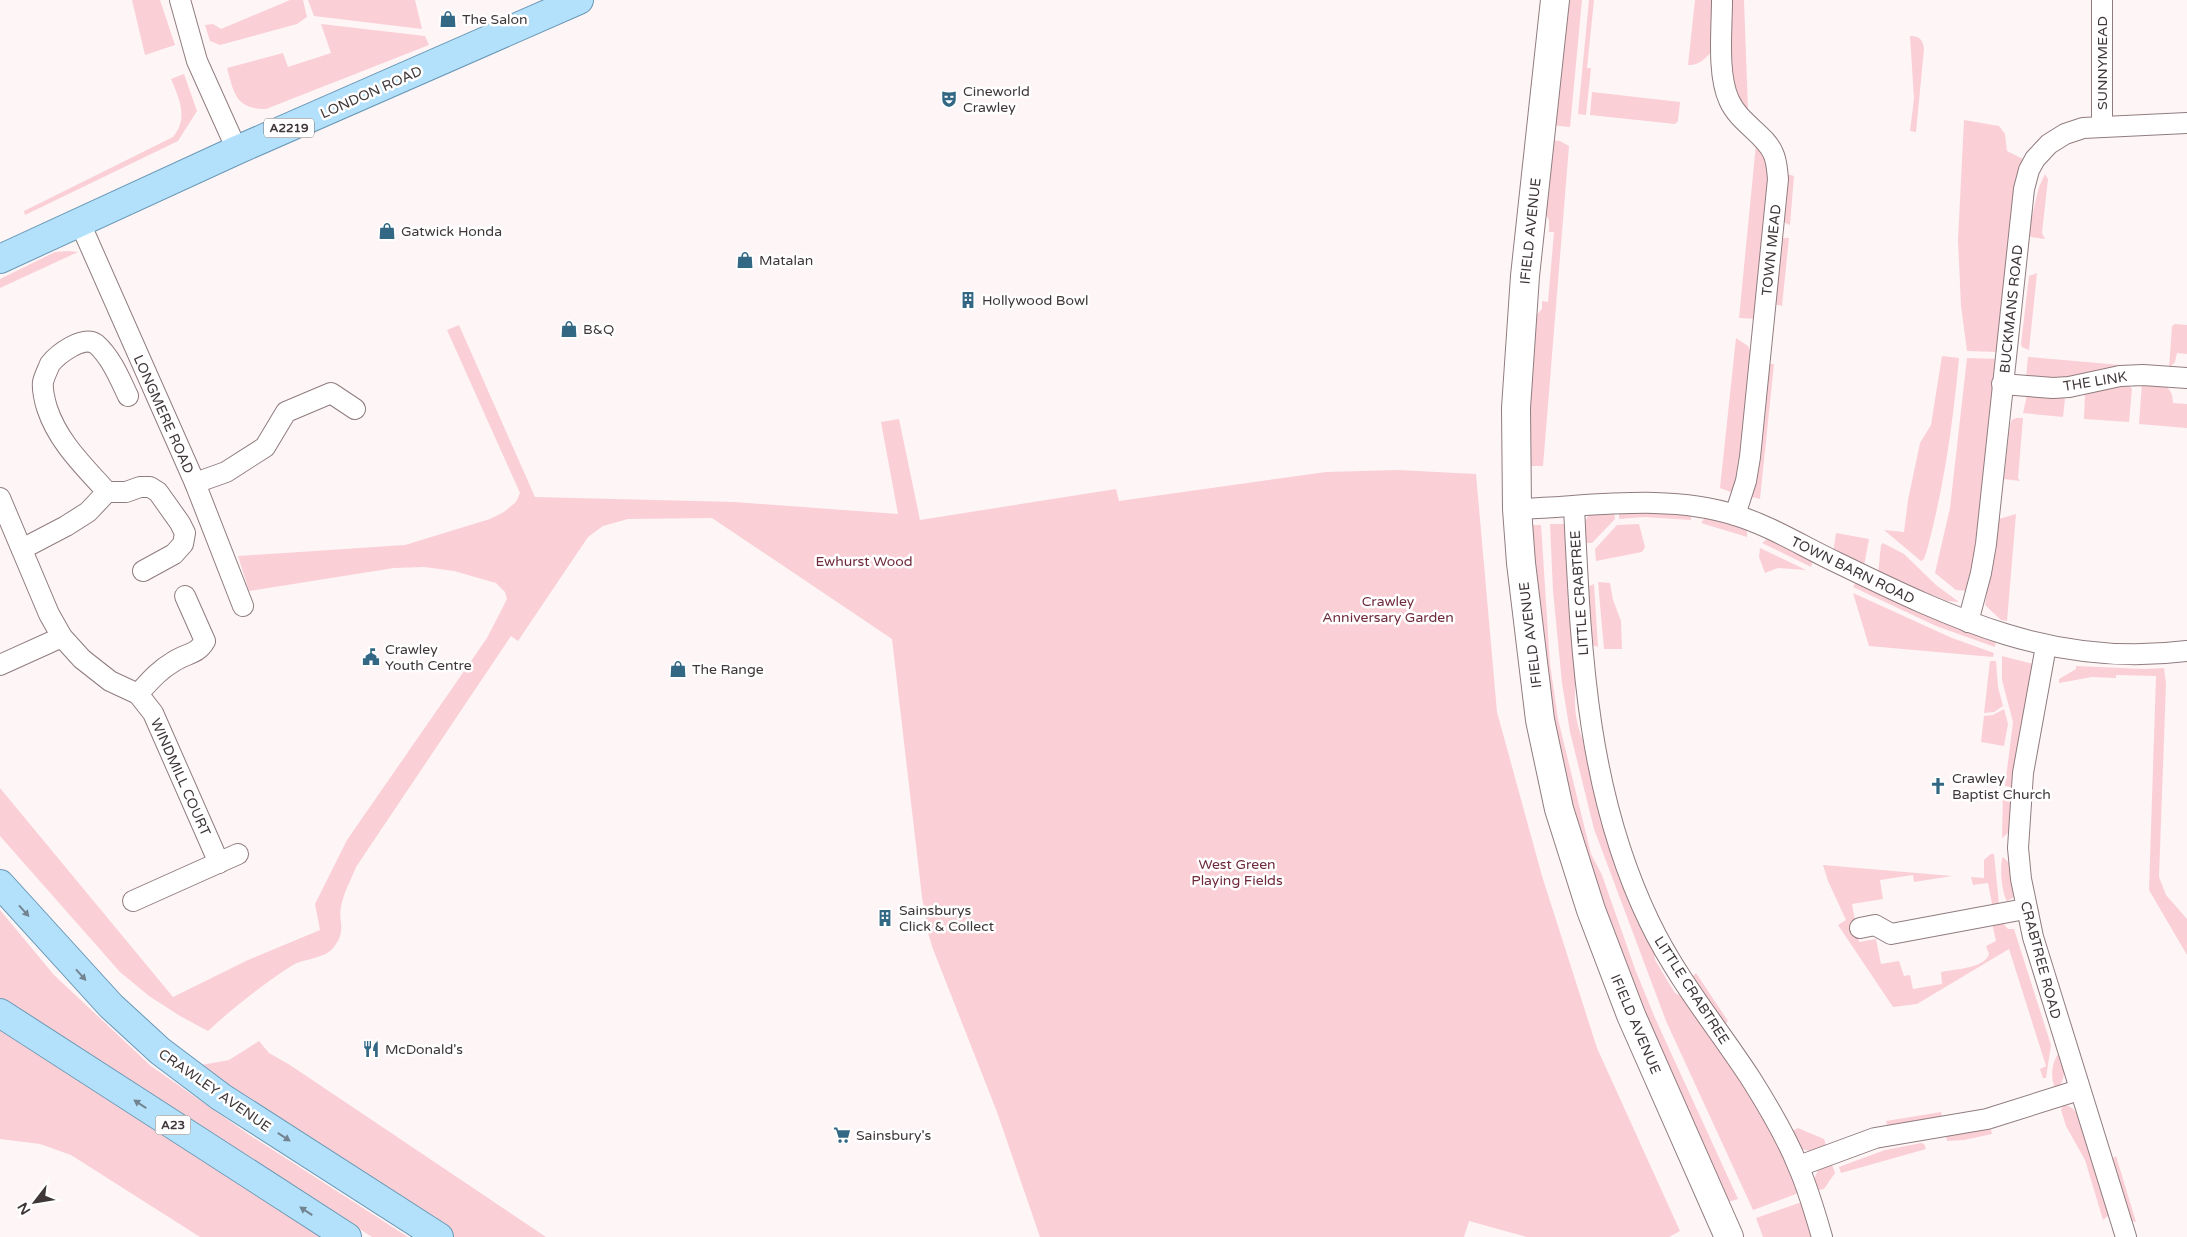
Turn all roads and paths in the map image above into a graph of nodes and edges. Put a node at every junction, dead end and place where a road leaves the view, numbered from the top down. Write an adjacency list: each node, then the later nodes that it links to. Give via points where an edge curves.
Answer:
1 (180, 0): 8 (street, via 197,61)
2 (579, 0): 8 (main road, LONDON ROAD / A2219)
3 (1555, 0): 19 (street, IFIELD AVENUE, via 1519,341)
4 (1722, 0): 20 (street, TOWN MEAD, via 1723,68 1728,98 1736,113 1773,152 1778,179 1750,458)
5 (2102, 0): 7 (street, SUNNYMEAD)
6 (2187, 123): 7 (street, BUCKMANS ROAD)
7 (2102, 127): 12 (street, BUCKMANS ROAD, via 2083,128 2065,134 2049,144 2029,170 2024,188)
8 (237, 150): 9 (main road, LONDON ROAD / A2219)
9 (80, 223): 10 (main road, LONDON ROAD / A2219); 15 (street, LONGMERE ROAD)
10 (0, 259)
11 (2187, 378): 12 (street, THE LINK, via 2120,376 2053,388)
12 (2002, 384): 25 (street, BUCKMANS ROAD, via 1986,544)
13 (128, 396): 16 (street, via 115,369 95,344 85,341 68,348 51,364 43,383 46,407 56,428 70,451)
14 (354, 409): 15 (street, via 330,393 286,412 265,447 226,472)
15 (195, 483): 24 (street, LONGMERE ROAD)
16 (107, 492): 21 (street, via 88,512); 22 (street, via 150,487 158,492 180,522 185,533 183,544 174,554)
17 (0, 498): 21 (street, WINDMILL COURT)
18 (1574, 507): 19 (street, TOWN BARN ROAD); 20 (street, TOWN BARN ROAD, via 1657,503); 39 (street, LITTLE CRABTREE, via 1588,707 1614,833 1636,891 1667,956 1751,1080)
19 (1517, 509): 42 (street, IFIELD AVENUE, via 1540,720 1559,808 1591,910 1631,1015)
20 (1735, 515): 25 (street, TOWN BARN ROAD)
21 (22, 549): 26 (street, WINDMILL COURT)
22 (143, 571)
23 (185, 596): 30 (street, via 205,641 200,650 174,661 152,677)
24 (243, 606)
25 (1968, 622): 27 (street, TOWN BARN ROAD)
26 (62, 637): 29 (street); 30 (street, WINDMILL COURT, via 82,659 110,681)
27 (2046, 646): 28 (street, TOWN BARN ROAD, via 2138,654); 35 (street, CRABTREE ROAD, via 2019,813 2018,848)
28 (2187, 651)
29 (0, 665)
30 (138, 694): 32 (street, WINDMILL COURT, via 153,713)
31 (238, 854): 32 (street)
32 (220, 862): 34 (street)
33 (0, 884): 41 (main road, CRAWLEY AVENUE, one-way to 41, via 90,985 160,1051 221,1097)
34 (133, 901)
35 (2025, 909): 36 (street, via 1891,934 1875,925); 38 (street, CRABTREE ROAD)
36 (1860, 928)
37 (0, 1013): 40 (main road, A23, one-way to 37)
38 (2078, 1090): 39 (street, via 1986,1119 1875,1138); 44 (street, CRABTREE ROAD)
39 (1799, 1166): 43 (street, LITTLE CRABTREE)
40 (347, 1237)
41 (439, 1237)
42 (1729, 1237)
43 (1822, 1237)
44 (2126, 1237)

